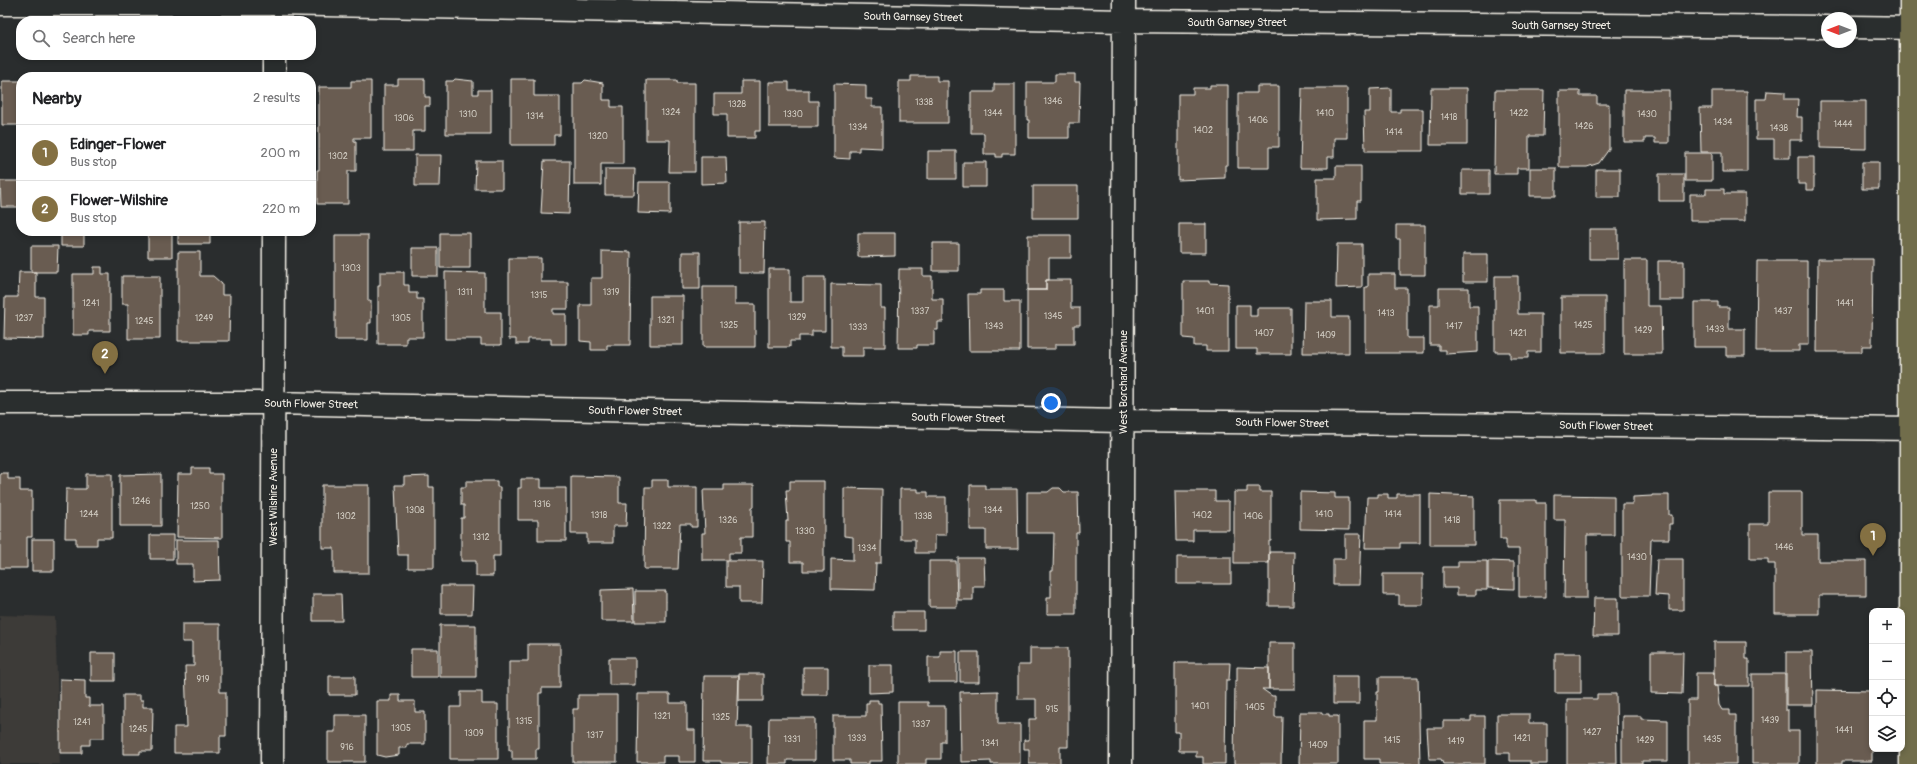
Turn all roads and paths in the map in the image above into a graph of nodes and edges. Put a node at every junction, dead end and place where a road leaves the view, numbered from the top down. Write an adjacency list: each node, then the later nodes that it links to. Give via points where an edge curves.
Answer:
1 (1912, 0): 7 (main road)
2 (0, 4): 3 (street, South Garnsey Street)
3 (275, 8): 4 (street, South Garnsey Street)
4 (1124, 10): 5 (street, South Garnsey Street); 13 (street, West Borchard Avenue)
5 (1821, 27)
6 (1857, 27): 7 (street)
7 (1914, 28): 14 (main road)
8 (274, 60): 9 (street)
9 (274, 72)
10 (274, 236): 12 (street, West Wilshire Avenue)
11 (0, 403): 12 (street, South Flower Street)
12 (273, 403): 13 (street, South Flower Street); 15 (street, West Wilshire Avenue)
13 (1122, 421): 14 (street, South Flower Street); 16 (street, West Borchard Avenue)
14 (1915, 429): 17 (main road)
15 (272, 764)
16 (1121, 764)
17 (1911, 764)

